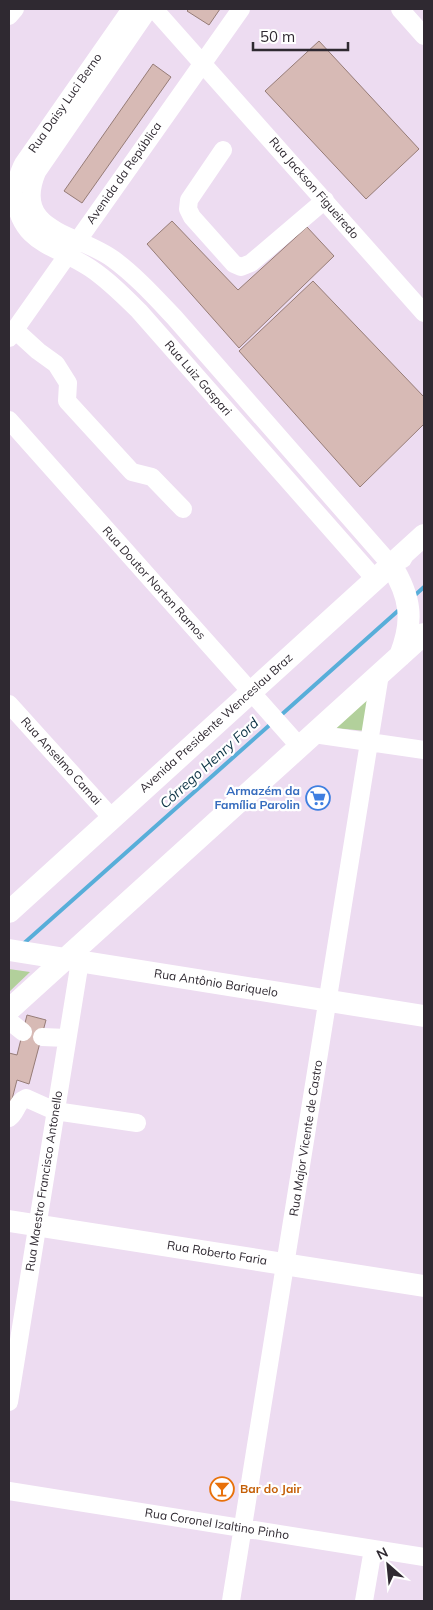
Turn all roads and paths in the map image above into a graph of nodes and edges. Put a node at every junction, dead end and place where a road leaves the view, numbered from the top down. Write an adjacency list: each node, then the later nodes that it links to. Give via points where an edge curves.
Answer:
1 (15, 9): 7 (street)
2 (131, 9): 11 (street, Rua Daisy Luci Berno, via 23,164 16,179)
3 (149, 9): 11 (street, Rua Daisy Luci Berno, via 33,181)
4 (154, 9): 9 (street, Rua Jackson Figueiredo)
5 (241, 9): 9 (street, Avenida da República)
6 (400, 9): 8 (street)
7 (9, 16)
8 (424, 36)
9 (203, 62): 12 (street, Rua Jackson Figueiredo); 15 (street, Avenida da República)
10 (223, 150): 12 (street, via 190,200 188,209 234,264 241,267 251,263)
11 (18, 198): 14 (street, via 17,212); 15 (street, Rua Luiz Gaspari, via 53,230)
12 (325, 200): 17 (street, Rua Jackson Figueiredo)
13 (9, 215): 14 (street, Rua Luiz Gaspari)
14 (24, 227): 16 (street, Rua Luiz Gaspari, via 35,238)
15 (77, 240): 16 (street, Avenida da República); 23 (street, Rua Luiz Gaspari, via 113,259 159,301)
16 (66, 254): 18 (street, Avenida da República); 23 (street, Rua Luiz Gaspari, via 101,275 139,311)
17 (424, 313)
18 (12, 334): 20 (street, via 56,364 68,383 66,400 132,472 152,477)
19 (9, 420): 26 (street, Rua Doutor Norton Ramos)
20 (183, 509)
21 (424, 535): 23 (main road, Avenida Presidente Wenceslau Braz)
22 (424, 549): 23 (street)
23 (387, 572): 24 (main road, via 406,593); 26 (main road, Avenida Presidente Wenceslau Braz)
24 (410, 644): 25 (main road)
25 (380, 674): 28 (main road); 29 (street, Rua Major Vicente de Castro)
26 (255, 697): 28 (street, Rua Doutor Norton Ramos); 31 (main road, Avenida Presidente Wenceslau Braz)
27 (9, 704): 31 (street, Rua Anselmo Camai)
28 (300, 737): 29 (street); 34 (main road)
29 (369, 742): 30 (street); 35 (street, Rua Major Vicente de Castro)
30 (424, 750)
31 (112, 818): 32 (main road, Avenida Presidente Wenceslau Braz)
32 (9, 912)
33 (9, 950): 34 (main road, Rua Antônio Bariquelo)
34 (63, 959): 35 (main road, Rua Antônio Bariquelo); 36 (main road); 39 (street, Rua Maestro Francisco Antonello)
35 (328, 1001): 37 (main road, Rua Antônio Bariquelo); 45 (street, Rua Major Vicente de Castro)
36 (9, 1010)
37 (424, 1016)
38 (42, 1037): 39 (street)
39 (67, 1038): 40 (street, Rua Maestro Francisco Antonello)
40 (56, 1111): 41 (street, via 26,1098); 42 (street); 44 (street, Rua Maestro Francisco Antonello)
41 (9, 1118)
42 (137, 1123)
43 (9, 1221): 44 (main road, Rua Roberto Faria)
44 (37, 1225): 45 (main road, Rua Roberto Faria); 47 (street, Rua Maestro Francisco Antonello)
45 (285, 1264): 46 (main road, Rua Roberto Faria); 49 (street, Rua Major Vicente de Castro)
46 (424, 1286)
47 (9, 1402)
48 (9, 1491): 49 (street, Rua Coronel Izaltino Pinho)
49 (243, 1528): 50 (street, Rua Coronel Izaltino Pinho); 52 (street, Rua Major Vicente de Castro)
50 (373, 1549): 51 (street, Rua Coronel Izaltino Pinho); 53 (street)
51 (424, 1557)
52 (231, 1601)
53 (364, 1601)

